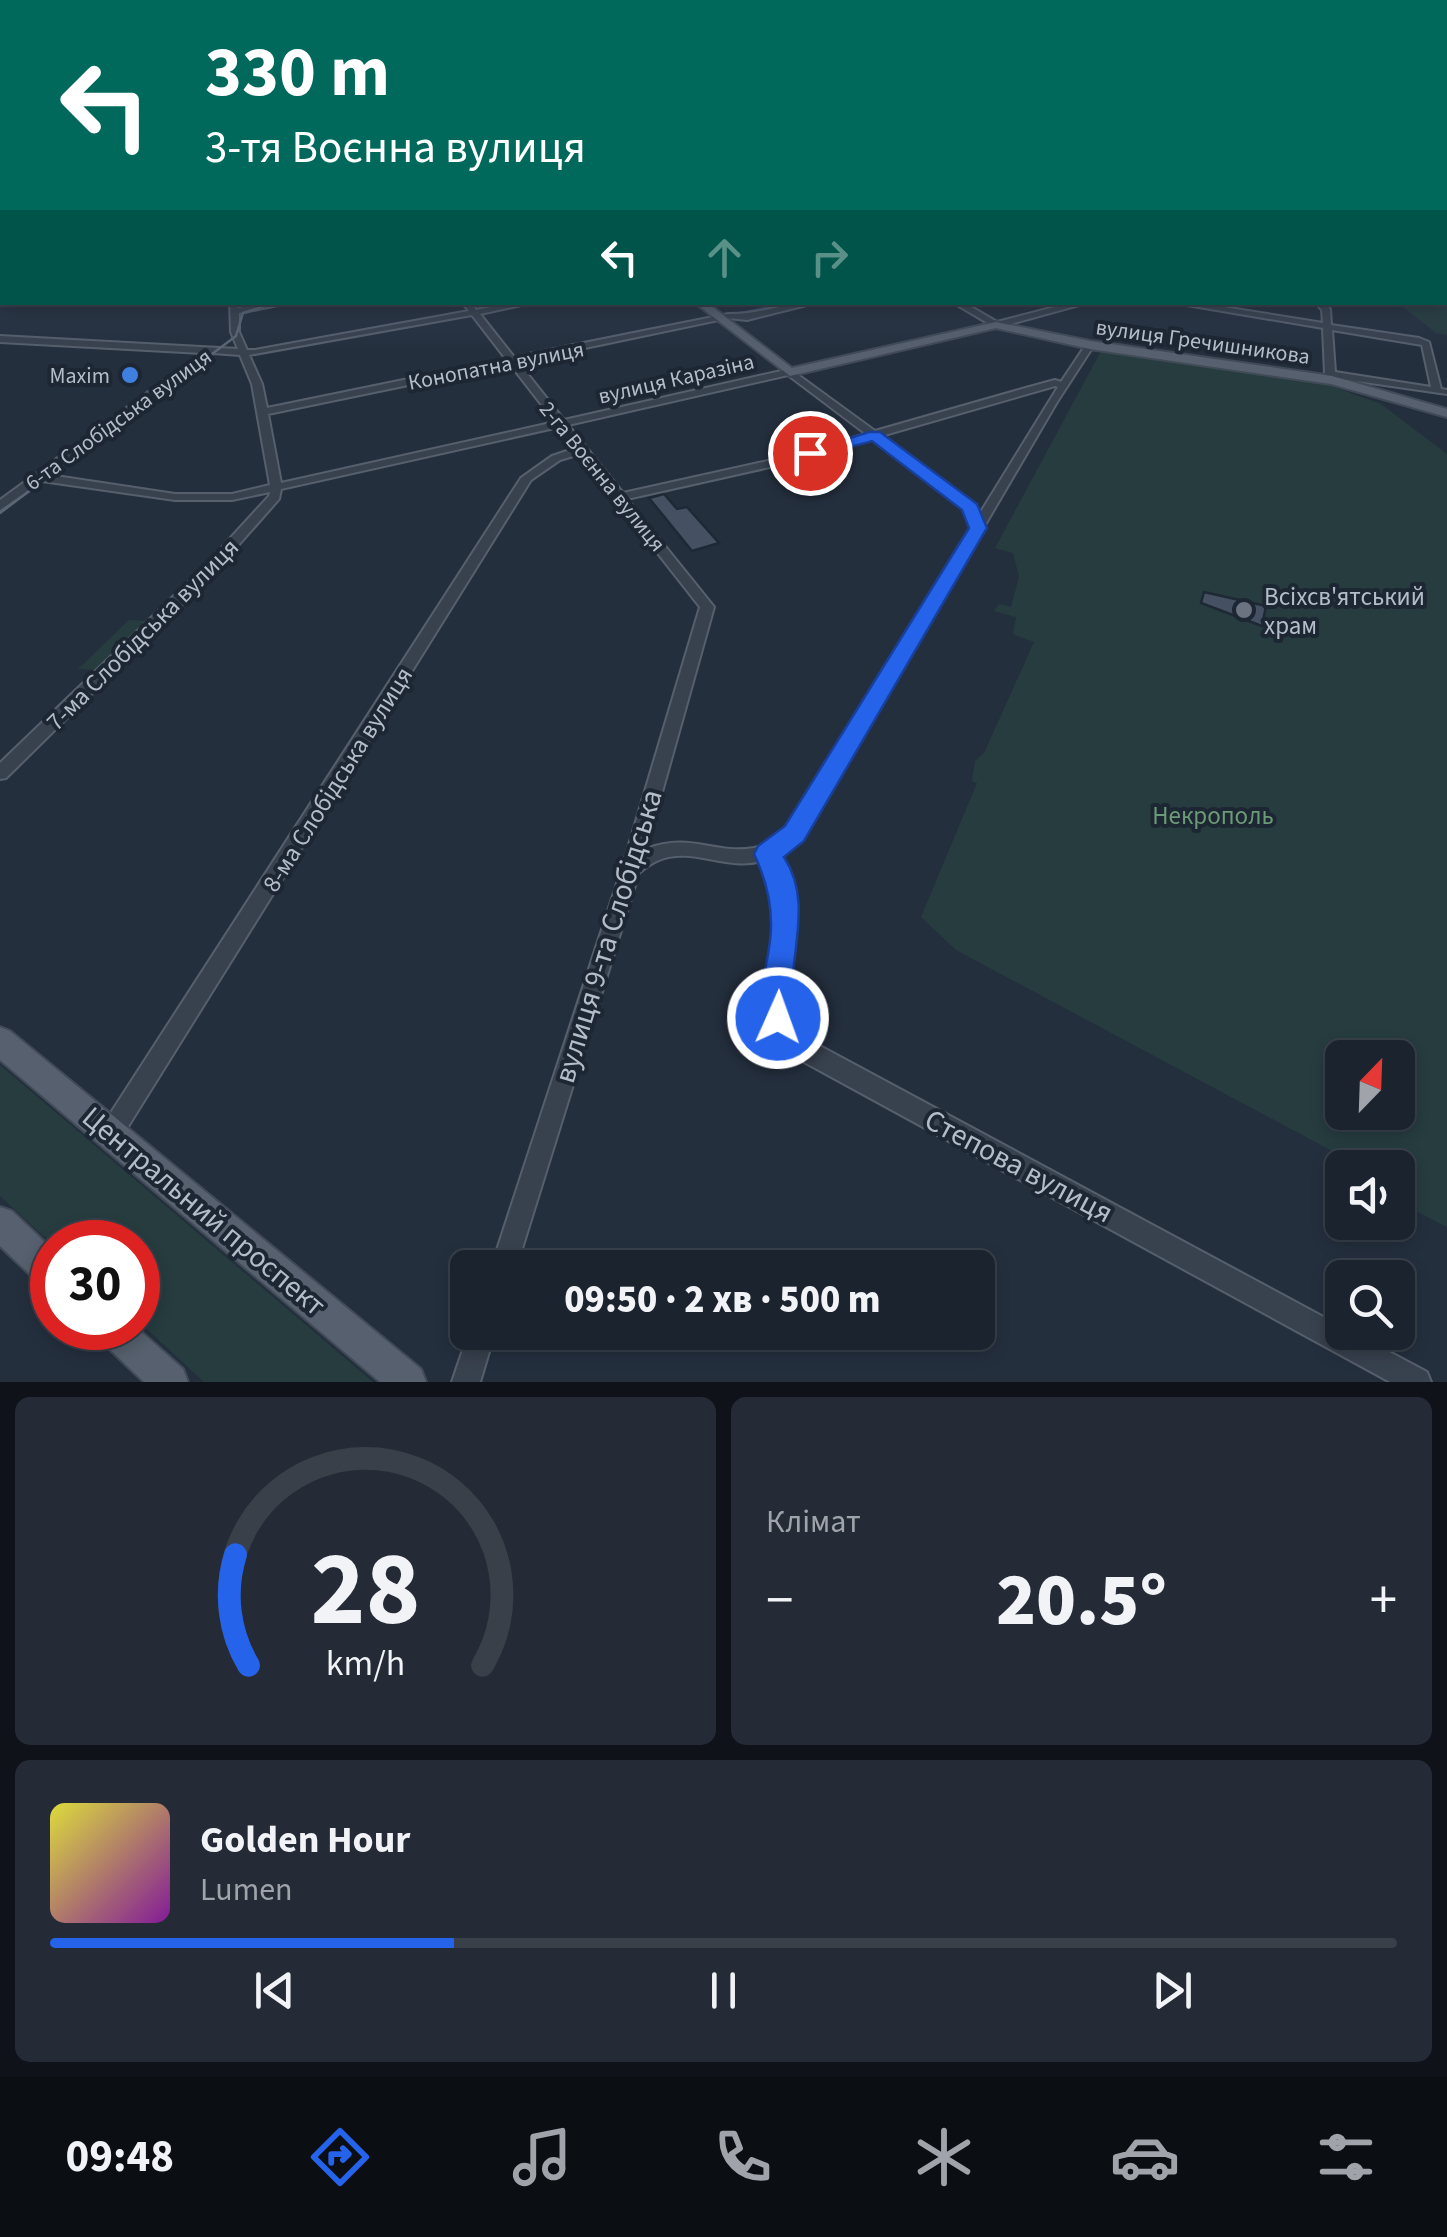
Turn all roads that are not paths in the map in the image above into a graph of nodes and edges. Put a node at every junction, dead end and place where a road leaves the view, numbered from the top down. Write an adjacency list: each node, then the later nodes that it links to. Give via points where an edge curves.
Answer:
1 (468, 305): 11 (street, 2-га Воєнна вулиця)
2 (515, 305): 11 (street)
3 (705, 305): 12 (main road)
4 (766, 305): 12 (street, Конопатна вулиця)
5 (800, 305): 12 (street, Конопатна вулиця)
6 (961, 305): 13 (street, вулиця Гречишникова)
7 (1074, 305): 13 (street, вулиця Каразіна)
8 (1192, 305): 14 (street)
9 (1322, 305): 14 (street)
10 (236, 306): 15 (street)
11 (474, 312): 19 (street); 20 (street, 2-га Воєнна вулиця)
12 (724, 317): 20 (street, Конопатна вулиця); 21 (main road)
13 (996, 325): 17 (main road, вулиця Гречишникова); 21 (main road, вулиця Каразіна)
14 (1327, 326): 22 (street); 25 (street, via 1424,343)
15 (235, 332): 18 (street, 6-та Слобідська вулиця); 19 (street)
16 (0, 338): 18 (street)
17 (1090, 345): 22 (main road, вулиця Гречишникова); 23 (street)
18 (211, 350): 19 (street); 31 (street, 6-та Слобідська вулиця)
19 (243, 352): 26 (street)
20 (512, 361): 26 (street, Конопатна вулиця); 28 (street, 2-га Воєнна вулиця)
21 (790, 372): 28 (street, вулиця Каразіна); 29 (street)
22 (1331, 377): 24 (main road, вулиця Гречишникова)
23 (1063, 385): 29 (street); 35 (street)
24 (1378, 388): 25 (street, вулиця Гречишникова); 27 (main road)
25 (1442, 392)
26 (263, 412): 32 (street)
27 (1447, 412)
28 (560, 424): 30 (street, 2-га Воєнна вулиця); 32 (street, вулиця Каразіна)
29 (874, 436): 33 (street); 35 (street, via 970,508)
30 (582, 450): 33 (street, 2-га Воєнна вулиця); 41 (street, 8-ма Слобідська вулиця, via 527,478)
31 (40, 478): 32 (street, вулиця Каразіна, via 198,498); 34 (street, 6-та Слобідська вулиця)
32 (275, 489): 37 (street, 7-ма Слобідська вулиця, via 262,514 206,572)
33 (619, 497): 36 (street, 2-га Воєнна вулиця)
34 (0, 506)
35 (978, 528): 38 (street, via 795,834)
36 (704, 603): 39 (street, вулиця 9-та Слобідська, via 706,615)
37 (0, 773)
38 (767, 854): 39 (street, via 667,847 648,852); 50 (street, Степова вулиця, via 779,872 786,926 778,1018 792,1038)
39 (631, 868): 43 (street, вулиця 9-та Слобідська)
40 (0, 1040): 41 (main road, Центральний проспект)
41 (111, 1133): 48 (main road, Центральний проспект)
42 (0, 1222): 44 (main road)
43 (508, 1250)
44 (30, 1251)
45 (136, 1350): 47 (main road)
46 (476, 1350): 49 (street)
47 (170, 1382)
48 (408, 1382)
49 (466, 1382)
50 (1418, 1382)

